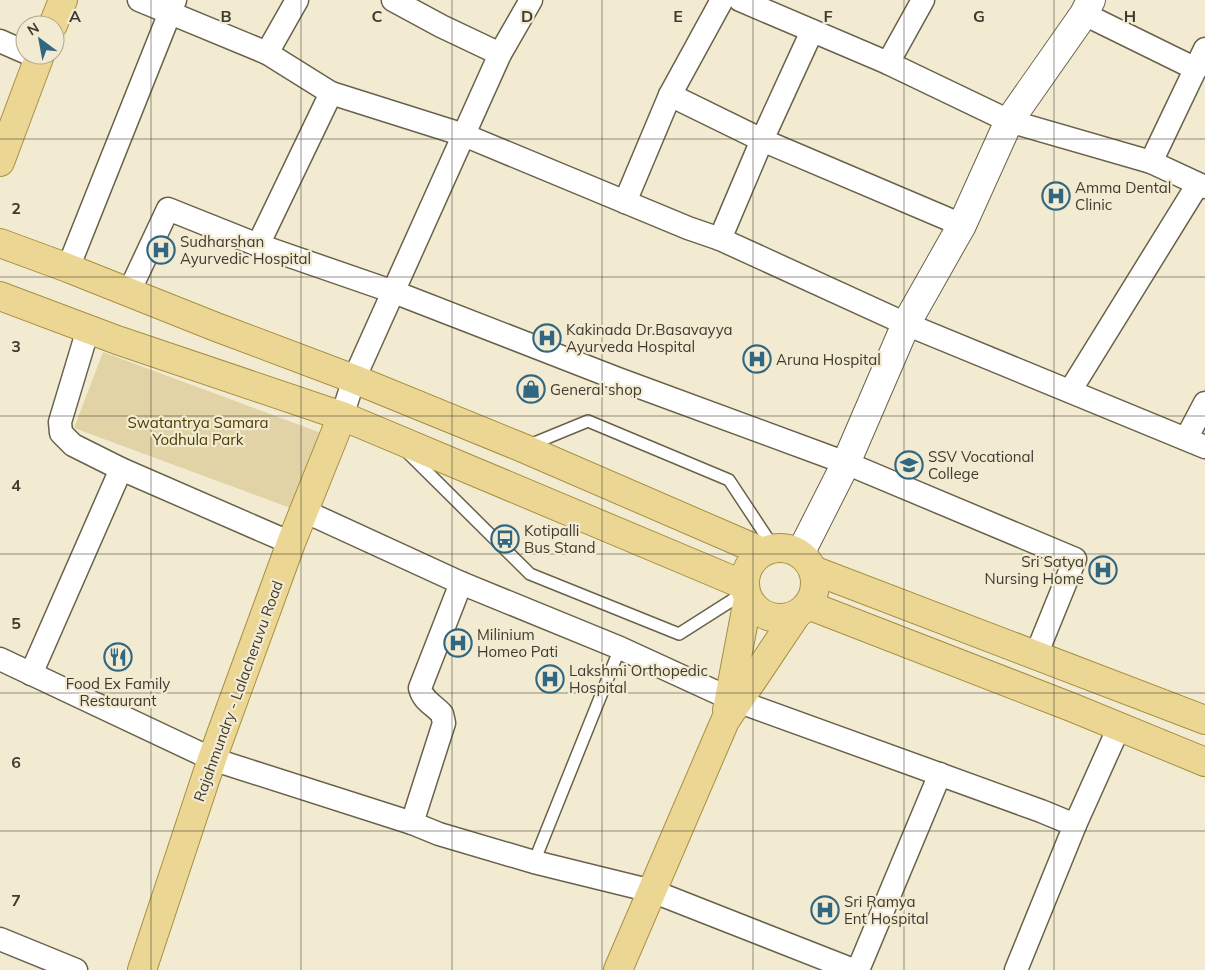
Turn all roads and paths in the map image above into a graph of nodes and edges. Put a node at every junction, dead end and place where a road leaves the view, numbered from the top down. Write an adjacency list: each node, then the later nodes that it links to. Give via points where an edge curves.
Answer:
1 (63, 0): 11 (main road)
2 (139, 0): 9 (street)
3 (297, 0): 16 (street)
4 (393, 0): 17 (street)
5 (531, 0): 17 (street)
6 (722, 0): 22 (street)
7 (740, 0): 12 (street)
8 (923, 0): 18 (street)
9 (173, 7): 16 (street); 34 (street)
10 (1087, 7): 20 (street); 23 (street)
11 (57, 15)
12 (812, 31): 18 (street); 25 (street)
13 (0, 41): 14 (street)
14 (15, 47)
15 (1205, 49): 20 (street)
16 (267, 53): 21 (street)
17 (500, 54): 24 (street)
18 (888, 63): 23 (street)
19 (31, 65): 26 (main road)
20 (1196, 69): 27 (street)
21 (331, 93): 24 (street); 33 (street)
22 (670, 95): 25 (street); 29 (street)
23 (1009, 121): 27 (street); 30 (street)
24 (464, 135): 29 (street); 36 (street)
25 (762, 140): 30 (street); 31 (street)
26 (0, 162)
27 (1151, 162): 28 (street)
28 (1202, 185): 41 (street)
29 (625, 202): 31 (street)
30 (962, 225): 38 (street)
31 (720, 239): 38 (street)
32 (0, 244): 34 (main road)
33 (258, 245): 35 (street, via 168,209); 36 (street)
34 (68, 268): 35 (main road)
35 (129, 292): 40 (main road)
36 (394, 292): 40 (street); 47 (street)
37 (0, 296): 39 (main road)
38 (906, 324): 41 (street); 47 (street)
39 (88, 329): 43 (main road); 48 (street, via 60,422 61,433 73,445)
40 (354, 379): 43 (street); 46 (main road)
41 (1070, 391): 45 (street)
42 (1205, 403): 45 (street)
43 (342, 416): 44 (main road); 49 (main road, Rajahmundry - Lalacheruvu Road)
44 (393, 438): 53 (main road); 53 (lane, via 530,574 679,634)
45 (1195, 443)
46 (523, 448): 51 (main road); 51 (lane, via 588,421 729,480)
47 (846, 463): 51 (street); 56 (street, via 1075,559)
48 (121, 469): 50 (street); 58 (street)
49 (304, 511): 50 (main road, Rajahmundry - Lalacheruvu Road); 52 (street)
50 (291, 543): 62 (main road, Rajahmundry - Lalacheruvu Road)
51 (788, 556): 53 (main road, via 755,558 745,575); 54 (main road, via 815,582 813,594); 56 (main road)
52 (461, 583): 55 (street); 65 (street, via 420,688 422,696 442,714 444,723)
53 (746, 592): 54 (main road, via 754,608 764,615 786,618); 59 (main road)
54 (802, 610): 59 (main road); 61 (main road)
55 (620, 648): 59 (street); 67 (lane)
56 (1036, 655): 60 (main road)
57 (0, 659): 58 (street)
58 (31, 674): 62 (street)
59 (731, 707): 64 (street); 68 (main road)
60 (1205, 720)
61 (1119, 727): 63 (main road); 66 (street)
62 (212, 759): 65 (street); 71 (main road, Rajahmundry - Lalacheruvu Road)
63 (1205, 762)
64 (940, 774): 66 (street); 74 (street)
65 (412, 823): 67 (street)
66 (1075, 825): 75 (street)
67 (534, 862): 68 (street)
68 (652, 891): 72 (main road); 73 (street)
69 (0, 939): 70 (street)
70 (76, 970)
71 (142, 970)
72 (618, 970)
73 (853, 970)
74 (858, 970)
75 (1016, 970)

